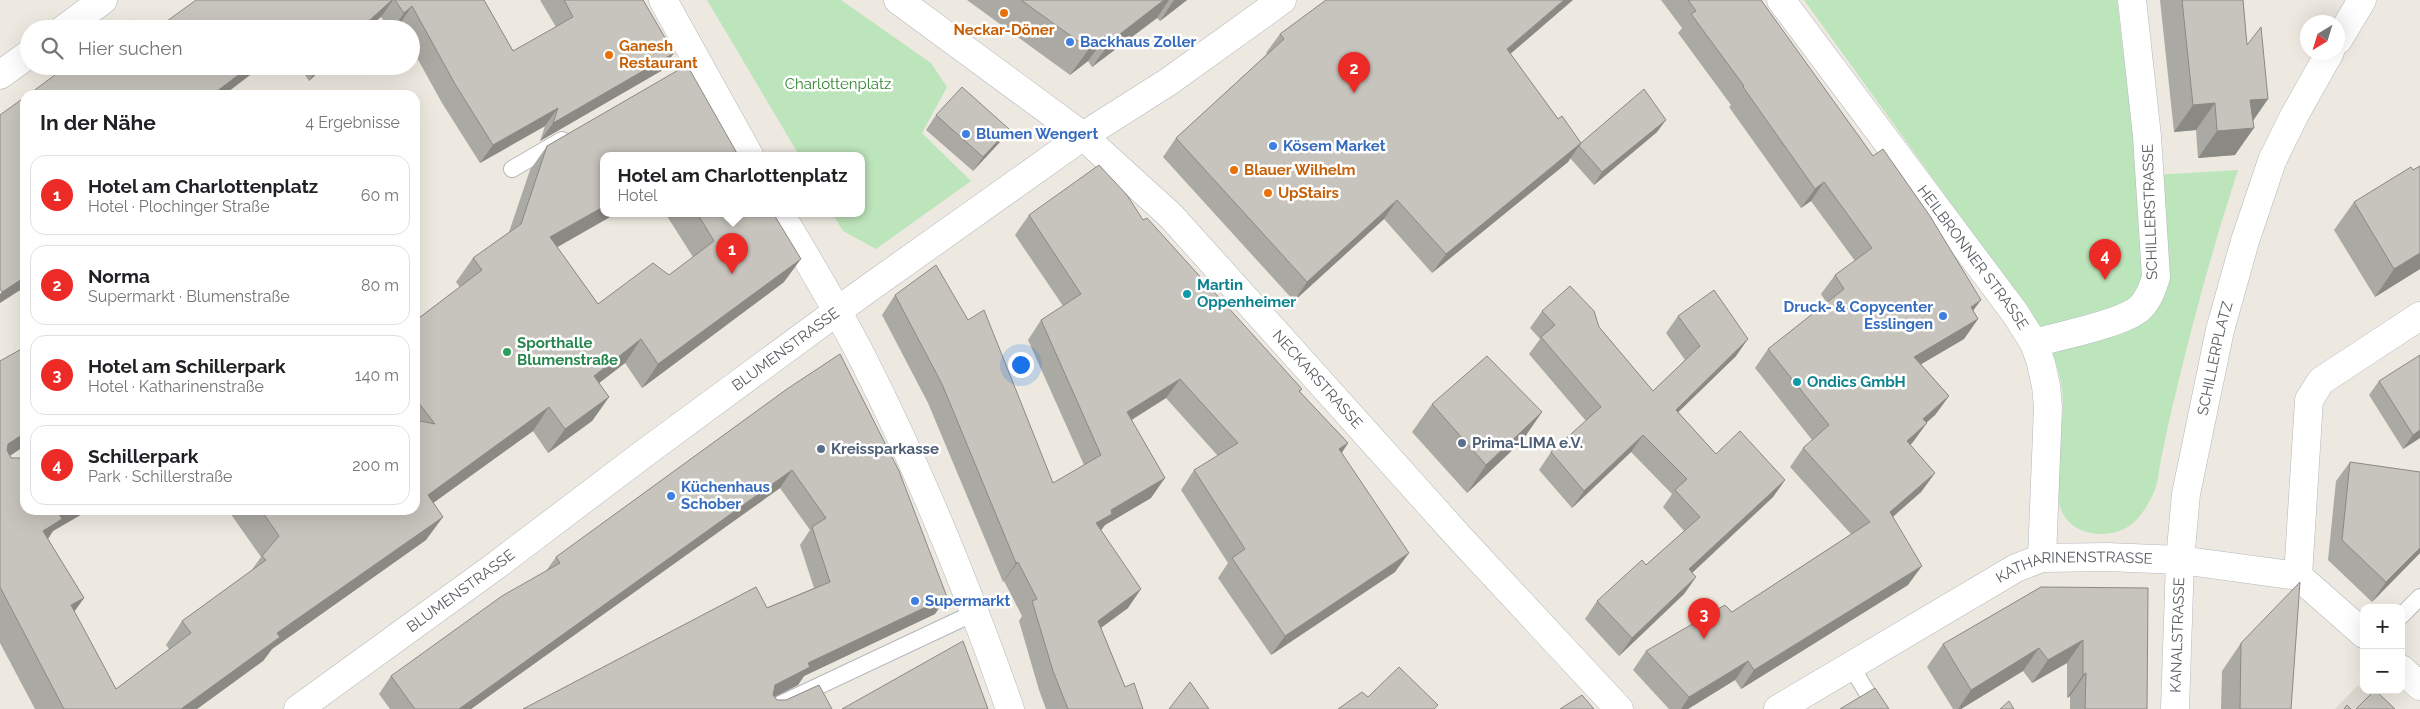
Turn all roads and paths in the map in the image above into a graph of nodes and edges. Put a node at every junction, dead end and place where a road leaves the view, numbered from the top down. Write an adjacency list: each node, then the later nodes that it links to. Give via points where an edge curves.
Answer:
1 (103, 0): 8 (street)
2 (663, 0): 15 (street, via 689,66)
3 (898, 0): 14 (street, NECKARSTRASSE)
4 (1282, 0): 14 (street, BLUMENSTRASSE, via 1168,82)
5 (1781, 0): 20 (street, HEILBRONNER STRASSE)
6 (2132, 0): 20 (street, SCHILLERSTRASSE, via 2150,170 2156,277 2151,294 2139,309 2121,318)
7 (2362, 0): 9 (street)
8 (76, 20)
9 (2345, 28)
10 (2326, 60): 22 (street, SCHILLERPLATZ, via 2272,161 2245,241 2220,330 2186,494)
11 (20, 61): 12 (street)
12 (0, 76)
13 (580, 130): 16 (lane)
14 (1083, 136): 18 (street, BLUMENSTRASSE); 34 (street, NECKARSTRASSE, via 1171,216 1460,538)
15 (747, 152)
16 (512, 169)
17 (782, 217): 18 (street)
18 (837, 312): 25 (street, via 914,467); 31 (street, BLUMENSTRASSE)
19 (2420, 316): 23 (street, via 2321,380 2309,400)
20 (2034, 343): 21 (street, HEILBRONNER STRASSE, via 2041,362 2048,407)
21 (2042, 558): 22 (street, KATHARINENSTRASSE); 28 (street, KATHARINENSTRASSE, via 2016,568)
22 (2180, 560): 23 (street, KATHARINENSTRASSE); 37 (street, KANALSTRASSE)
23 (2298, 576): 27 (street)
24 (2420, 597): 26 (lane)
25 (976, 612): 32 (lane); 33 (street)
26 (2405, 612)
27 (2360, 630)
28 (1851, 666): 35 (street, KATHARINENSTRASSE); 36 (lane)
29 (2405, 673): 30 (street)
30 (2420, 686)
31 (298, 709)
32 (770, 709)
33 (1010, 709)
34 (1619, 709)
35 (1778, 709)
36 (1877, 709)
37 (2175, 709)

